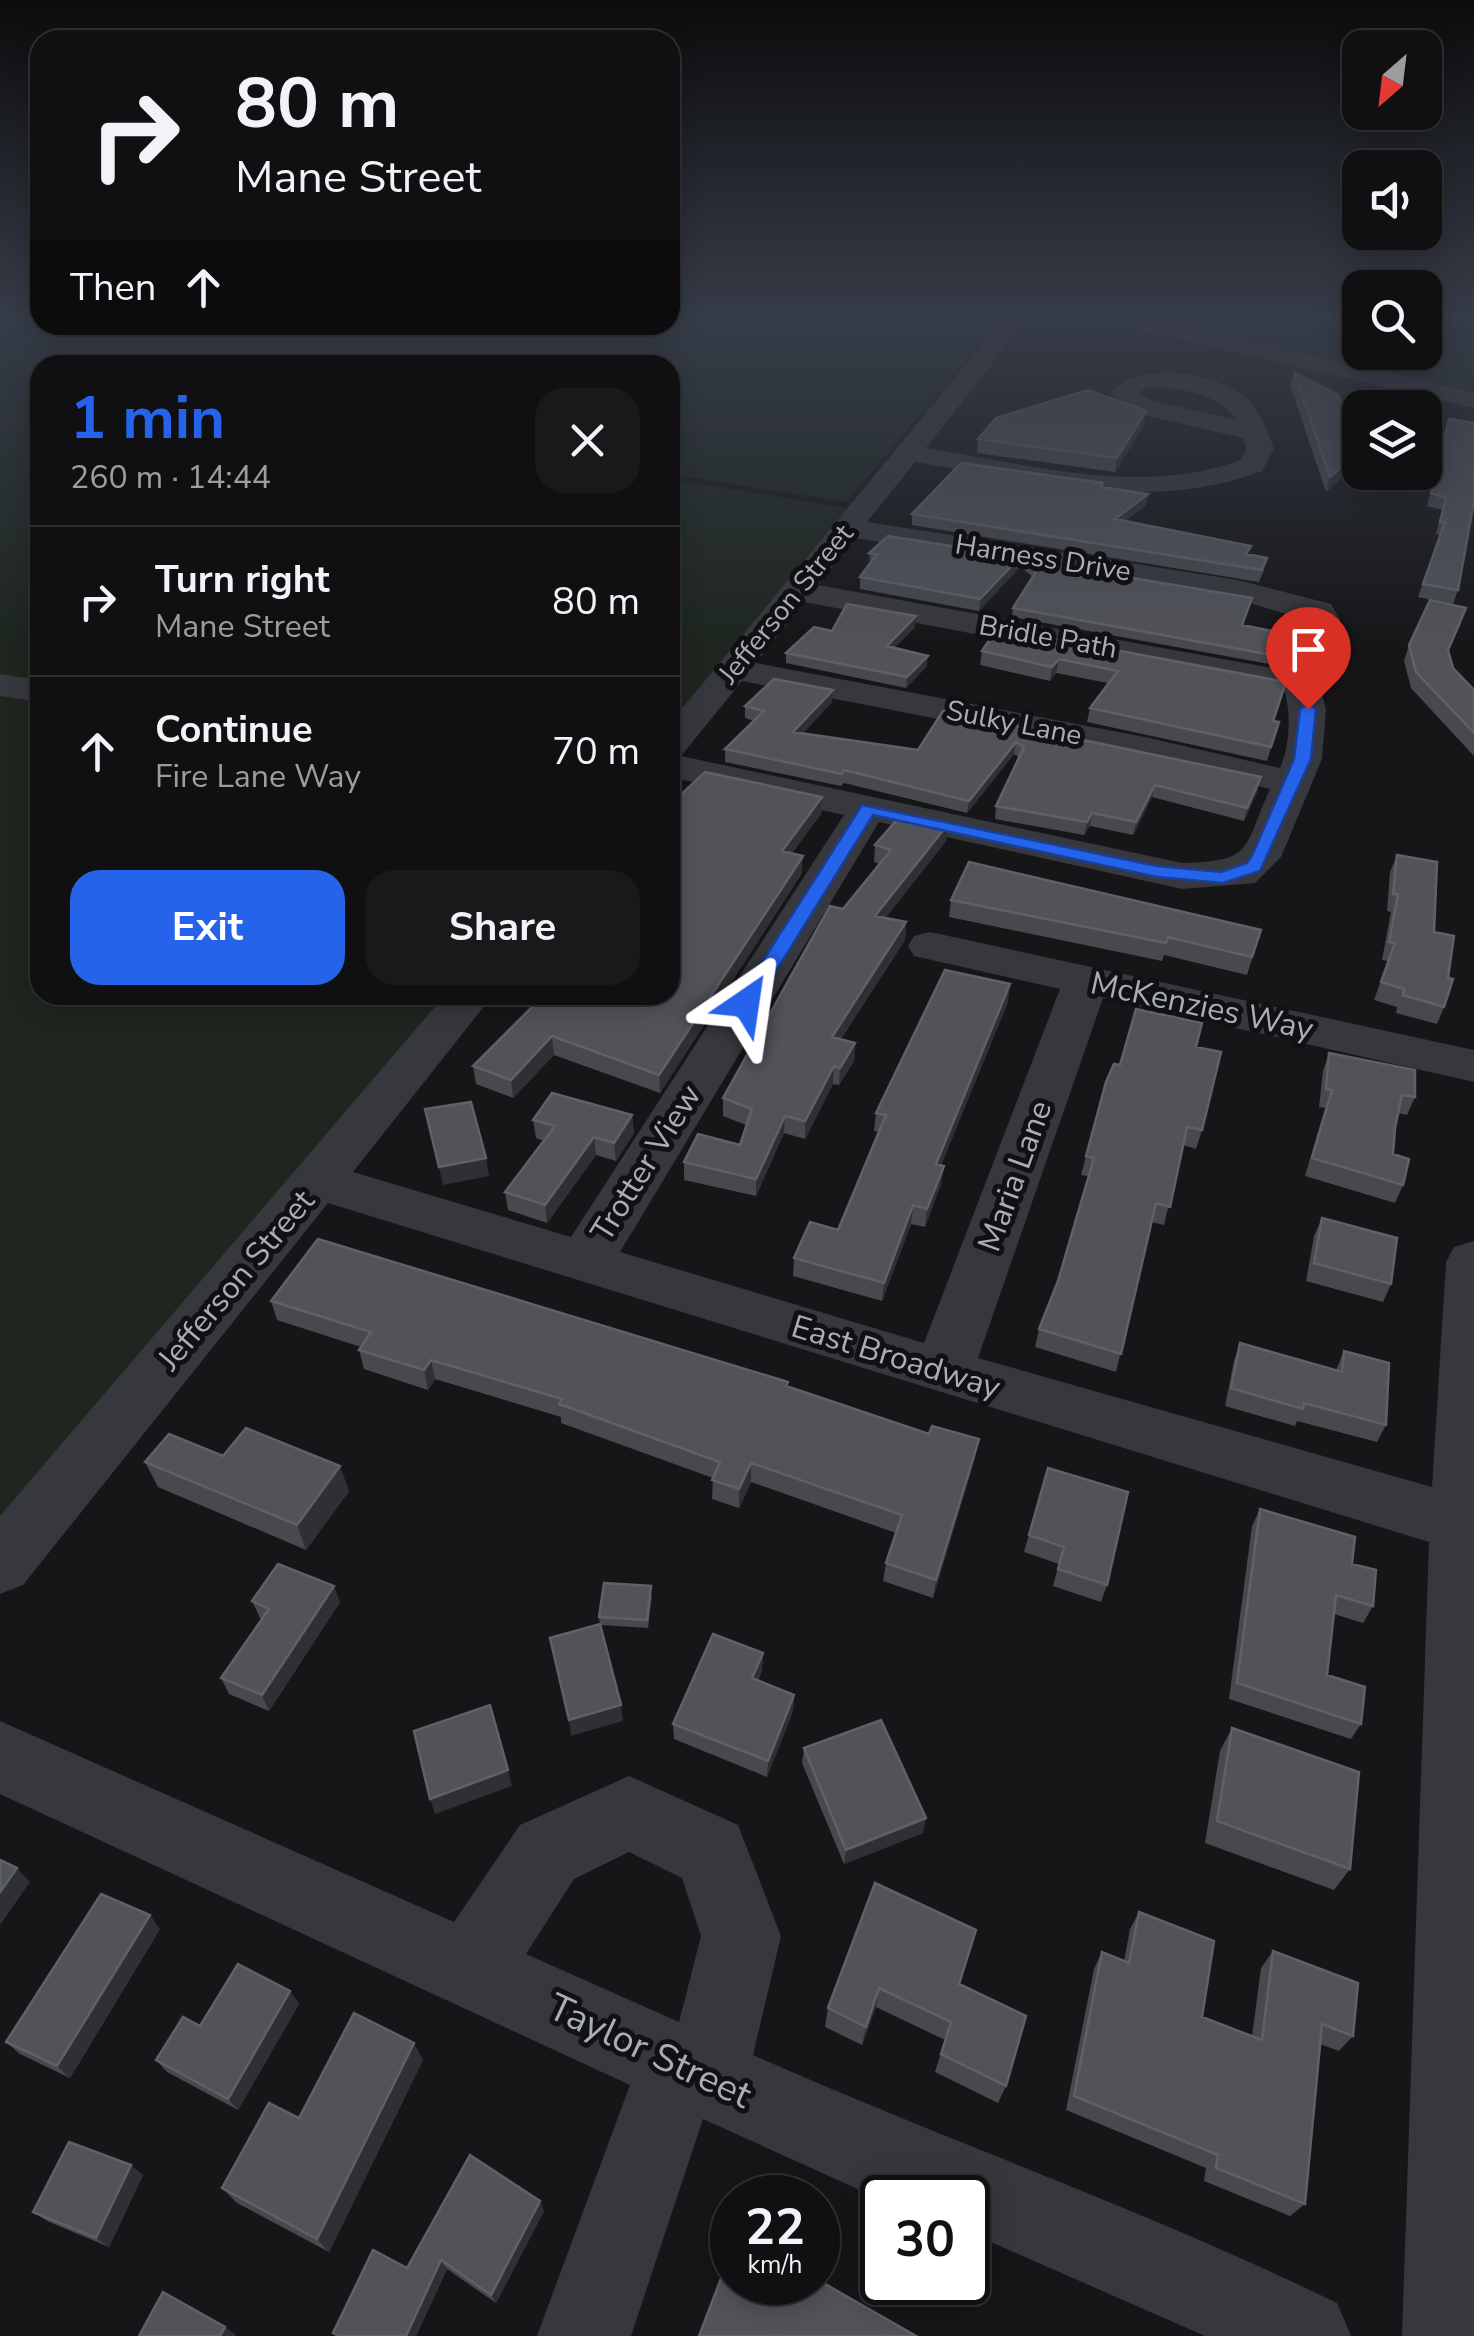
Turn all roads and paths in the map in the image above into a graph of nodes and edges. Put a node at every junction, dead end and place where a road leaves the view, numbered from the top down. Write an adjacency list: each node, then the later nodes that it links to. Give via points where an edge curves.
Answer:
1 (927, 429): 3 (street, Jefferson Street)
2 (1255, 433): 3 (street, via 1260,449 1252,465 1192,483 1108,482)
3 (908, 453): 4 (street, Jefferson Street)
4 (847, 528): 5 (street, Jefferson Street); 7 (street, Harness Drive, via 1304,604 1322,616)
5 (796, 591): 6 (street, Jefferson Street); 7 (street, Bridle Path)
6 (733, 669): 10 (street, Jefferson Street); 12 (street, Sulky Lane)
7 (1300, 684): 12 (street, via 1309,734)
8 (0, 685): 9 (street)
9 (30, 690)
10 (680, 735)
11 (680, 767): 13 (street)
12 (1293, 783): 13 (street, via 1253,867 1223,878 1157,872)
13 (868, 808): 20 (street, Trotter View)
14 (930, 946): 15 (street, McKenzies Way)
15 (1086, 980): 17 (street, McKenzies Way); 21 (street, Maria Lane)
16 (462, 1005): 18 (street, Jefferson Street)
17 (1474, 1066)
18 (319, 1180): 20 (street, East Broadway); 23 (street, Jefferson Street)
19 (1474, 1262): 22 (street)
20 (584, 1263): 21 (street, East Broadway)
21 (943, 1372): 22 (street, East Broadway)
22 (1468, 1525): 29 (street)
23 (0, 1564)
24 (0, 1757): 25 (street, Taylor Street)
25 (469, 1969): 26 (street, Taylor Street); 26 (street, via 547,1852 629,1814 711,1852 741,1936)
26 (693, 2071): 27 (street); 28 (street, Taylor Street, via 890,2160 1175,2274)
27 (584, 2336)
28 (1304, 2336)
29 (1449, 2336)

